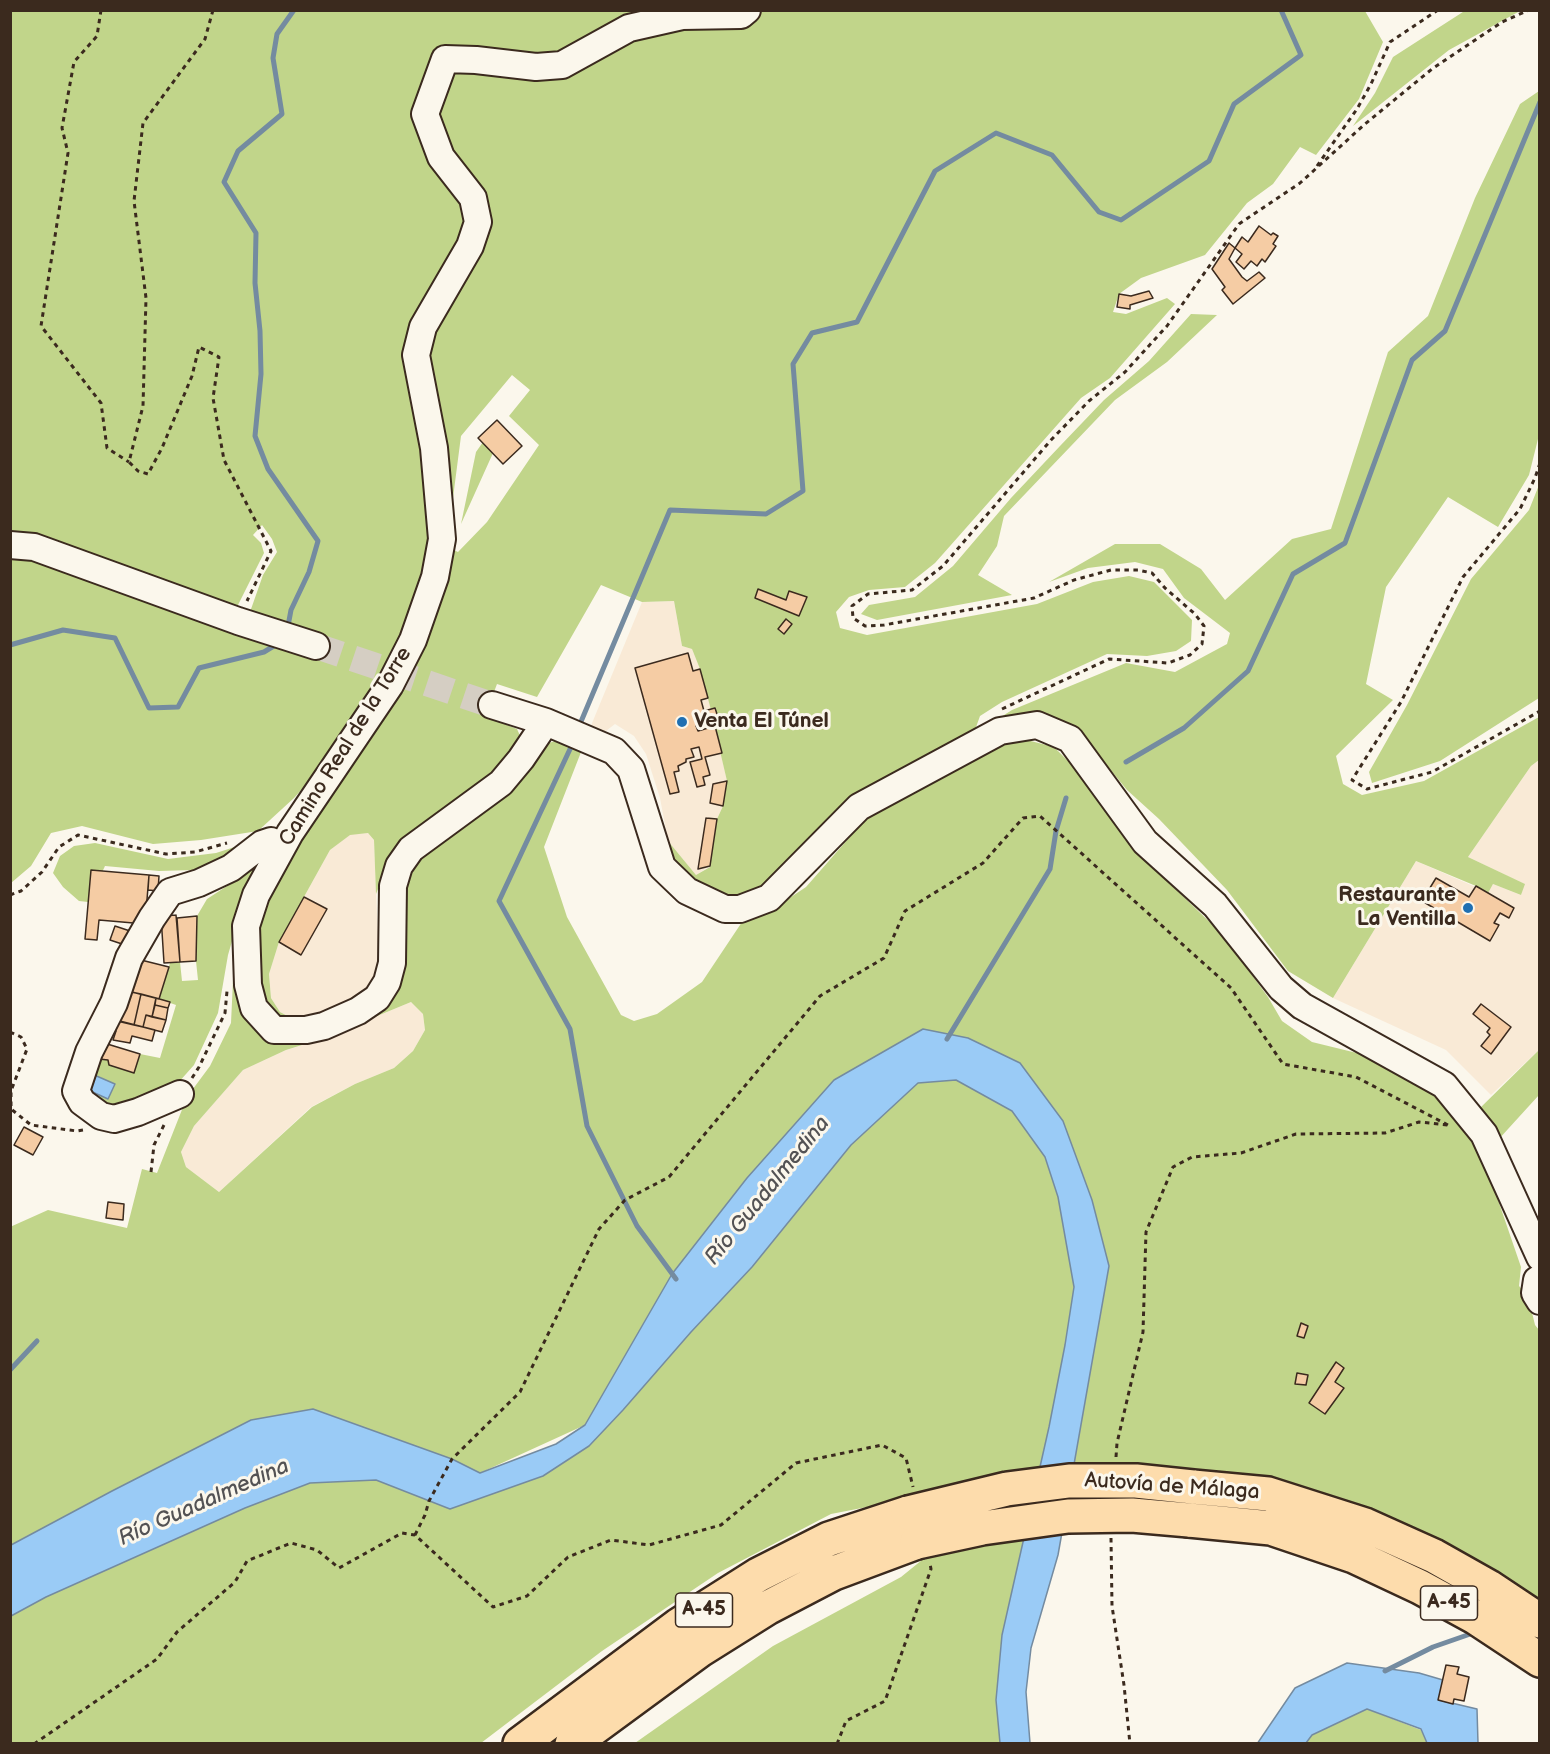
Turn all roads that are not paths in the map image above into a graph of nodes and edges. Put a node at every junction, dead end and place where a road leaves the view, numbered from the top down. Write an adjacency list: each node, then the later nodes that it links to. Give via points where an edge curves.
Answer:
1 (747, 10): 5 (street, Camino Real de la Torre, via 741,15 682,16 629,28 562,65 536,68 445,59 425,114 441,157 473,198 478,222 470,246 423,327 416,355 434,448 442,539 435,577 413,640 390,685 290,833 256,895 246,926 248,985 254,1008 274,1030 324,1026 377,998 392,963 393,886 399,866 411,849 501,783)
2 (10, 545): 3 (street, via 34,547)
3 (316, 646)
4 (492, 705): 5 (street)
5 (546, 722): 8 (street, via 614,751 631,769 662,867 687,891 725,909 740,909 769,898 859,807 1000,731 1037,725 1070,739 1145,842 1215,905 1281,988 1302,1006 1444,1084 1484,1134)
6 (271, 841): 7 (street, via 200,884 170,892 129,958 76,1091 82,1102 101,1116 114,1119)
7 (180, 1094)
8 (1539, 1257)
9 (1539, 1278): 10 (street, via 1535,1293)
10 (1539, 1301)
11 (912, 1528): 12 (highway, Autovía de Málaga / A-45, bridge, via 1007,1489 1069,1481 1136,1481 1268,1494 1365,1525 1434,1556); 13 (highway, Autovía de Málaga / A-45, bridge, via 982,1528 1068,1516 1132,1515 1271,1528 1354,1556 1420,1587); 14 (highway, Autovía de Málaga / A-45, via 829,1539 758,1575 679,1625); 15 (highway, Autovía de Málaga / A-45, via 700,1650)
12 (1539, 1621)
13 (1539, 1660)
14 (520, 1743)
15 (572, 1743)

